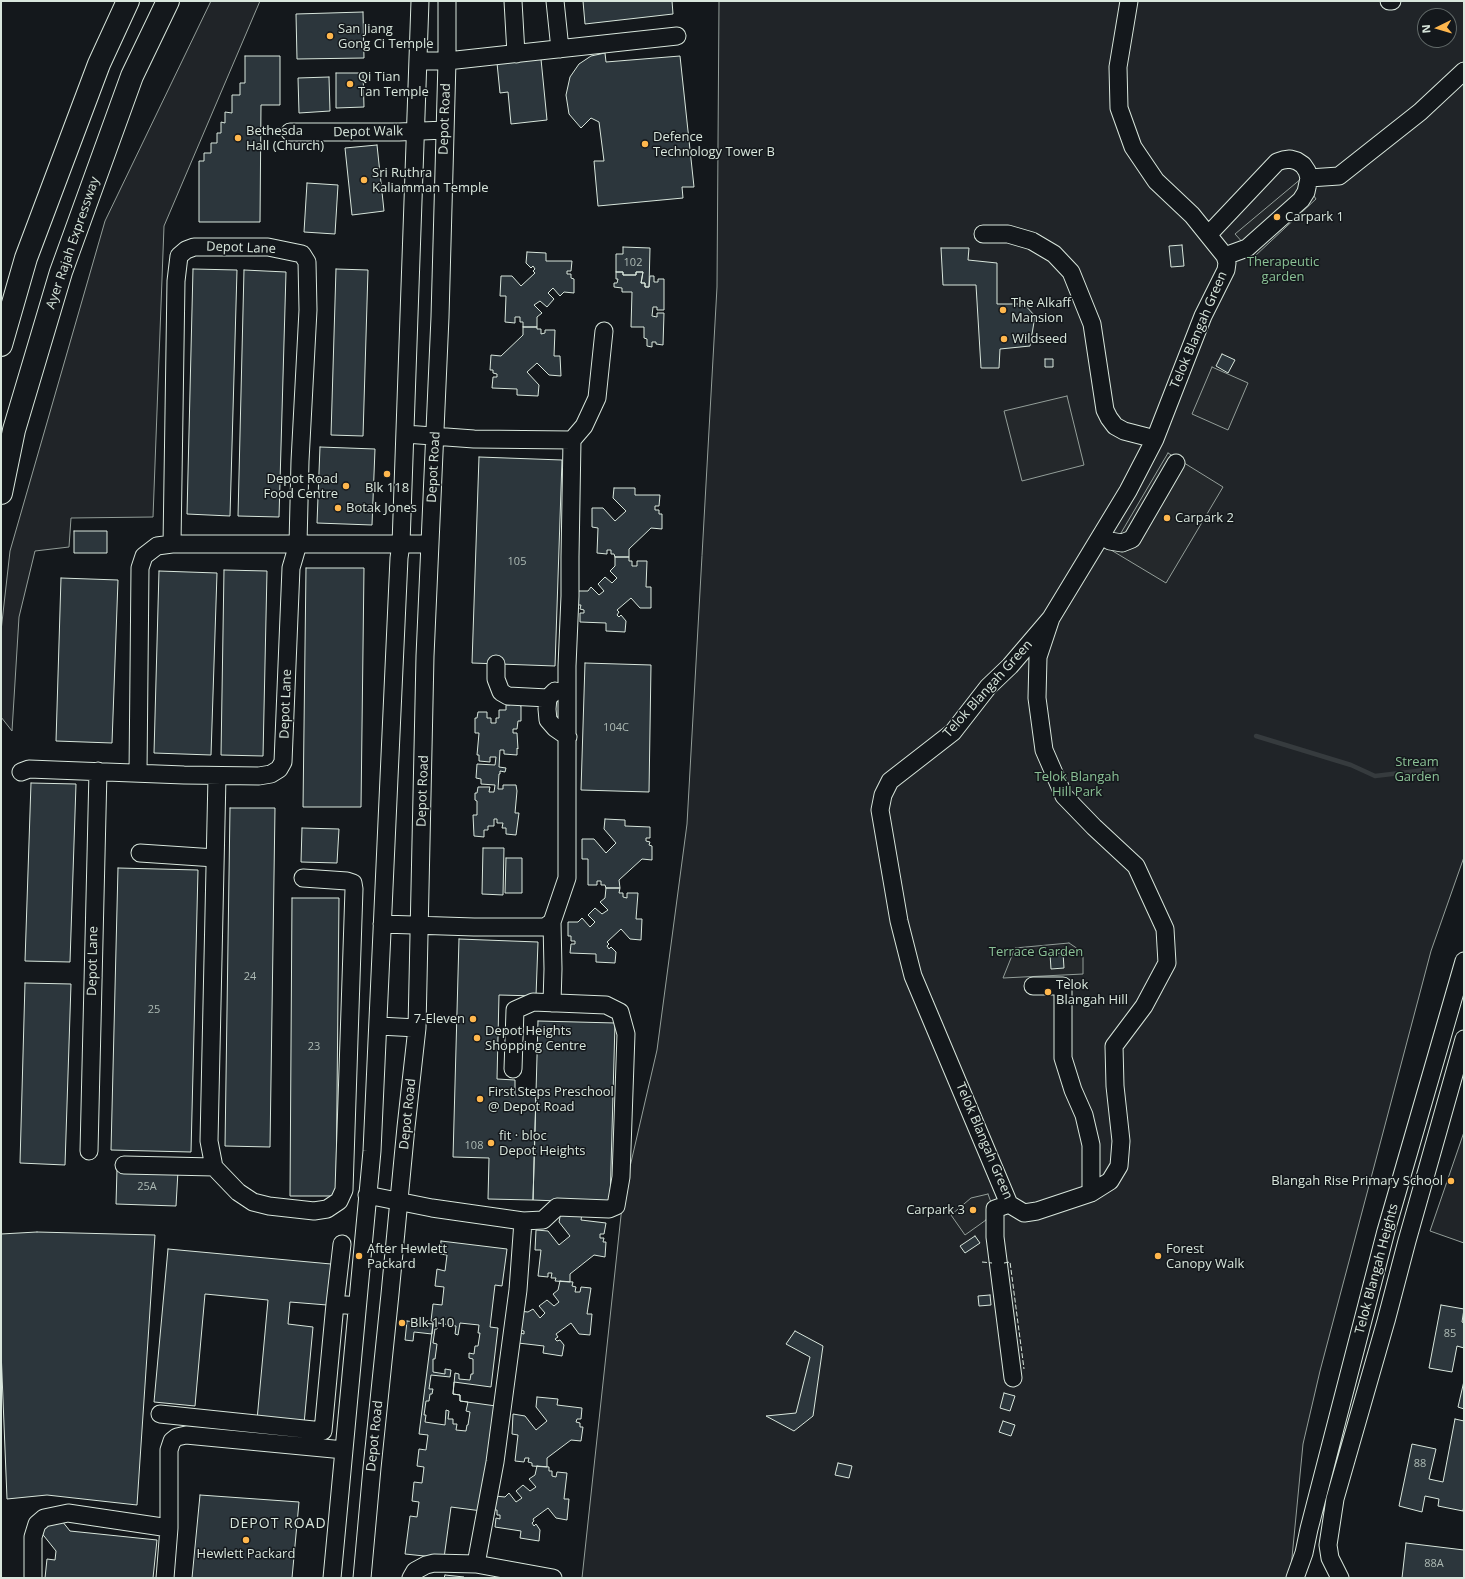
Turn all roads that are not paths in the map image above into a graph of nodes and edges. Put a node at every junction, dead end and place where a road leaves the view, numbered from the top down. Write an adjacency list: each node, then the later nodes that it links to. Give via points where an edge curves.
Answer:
1 (128, 1): 24 (highway, via 99,64 26,258)
2 (168, 1): 31 (highway, Ayer Rajah Expressway, via 132,76 61,272 14,430)
3 (420, 1): 13 (street)
4 (447, 1): 14 (street, Depot Road)
5 (513, 1): 12 (street)
6 (555, 1): 11 (street)
7 (1129, 1): 21 (street, Telok Blangah Green, via 1118,67 1119,108 1133,147 1156,181 1192,215)
8 (1389, 1): 9 (street)
9 (1392, 1)
10 (678, 36): 11 (street)
11 (560, 49): 12 (street)
12 (516, 54): 14 (street)
13 (418, 61): 14 (street); 16 (street)
14 (447, 61): 17 (street, Depot Road)
15 (1464, 71): 19 (street, via 1420,112 1339,176)
16 (415, 130): 17 (street, Depot Walk); 18 (street, Depot Walk); 25 (street)
17 (445, 130): 26 (street, Depot Road)
18 (290, 132)
19 (1309, 178): 21 (street, via 1303,165 1297,161 1290,159 1276,162); 22 (street, via 1301,200 1247,248)
20 (983, 234): 27 (street, via 1008,234 1032,241 1054,254 1071,272 1092,324 1105,410 1115,426)
21 (1208, 235): 22 (street, Telok Blangah Green)
22 (1226, 256): 27 (street, Telok Blangah Green, via 1226,270 1203,316)
23 (604, 331): 28 (street, via 597,398 584,426)
24 (1, 345)
25 (405, 434): 26 (street); 36 (street)
26 (435, 436): 28 (street); 37 (street, Depot Road)
27 (1154, 439): 30 (street, Telok Blangah Green)
28 (572, 440): 40 (street)
29 (1176, 463): 32 (street)
30 (1128, 491): 32 (street); 33 (street, Telok Blangah Green)
31 (1, 492)
32 (1152, 505): 33 (street, via 1127,542 1116,543)
33 (1102, 536): 38 (street, Telok Blangah Green)
34 (172, 544): 35 (street); 35 (street, Depot Lane, via 176,281 179,256 194,247 234,246 268,247 302,254 307,262 308,310); 45 (street, via 157,546 144,556 140,568)
35 (298, 544): 36 (street); 46 (street, Depot Lane, via 291,568 283,762 271,774)
36 (401, 544): 37 (street); 51 (street)
37 (430, 544): 52 (street, Depot Road, via 425,656)
38 (1051, 618): 63 (street, Telok Blangah Green, via 1038,657 1037,698 1044,750 1064,796 1136,866 1165,929 1167,963 1144,1006 1114,1046 1114,1086 1121,1141 1119,1166 1110,1180); 66 (street, Telok Blangah Green, via 1010,666 988,687 953,732 890,781 883,795 880,810 899,921 913,976)
39 (496, 664): 41 (street, via 496,679 501,692 508,696)
40 (567, 678): 41 (street); 42 (street)
41 (548, 698): 42 (street, via 548,720)
42 (568, 737): 50 (street, via 566,878)
43 (98, 771): 44 (street, Depot Lane, via 29,769); 45 (street, Depot Lane); 60 (street, Depot Lane)
44 (21, 772)
45 (138, 773): 46 (street, Depot Lane)
46 (217, 776): 48 (street)
47 (140, 854): 48 (street)
48 (215, 858): 62 (street, via 209,1141)
49 (303, 878): 62 (street, via 347,881 354,886 344,1190 339,1201 326,1209 269,1206 253,1202 238,1192)
50 (552, 922): 52 (street, via 545,926); 55 (street)
51 (382, 924): 52 (street); 56 (street)
52 (420, 925): 57 (street, Depot Road)
53 (1464, 961): 82 (street, Telok Blangah Heights, via 1386,1231 1304,1553)
54 (1033, 986): 63 (street, via 1063,986 1063,1058 1084,1115 1091,1145)
55 (552, 1003): 59 (street, via 533,1002 515,1010); 67 (street, via 606,1005 620,1012 626,1034 621,1177 616,1206 609,1209 563,1204 543,1220)
56 (379, 1026): 57 (street); 64 (street)
57 (417, 1028): 65 (street, Depot Road)
58 (1464, 1039): 83 (street, Telok Blangah Heights, via 1335,1498 1328,1545 1330,1558)
59 (513, 1069)
60 (89, 1151)
61 (124, 1165): 62 (street)
62 (214, 1167)
63 (1091, 1192): 66 (street, Telok Blangah Green, via 1024,1213)
64 (367, 1195): 65 (street); 70 (street)
65 (399, 1202): 67 (street); 79 (street, Depot Road)
66 (1009, 1204): 71 (street, via 995,1209 995,1237)
67 (523, 1221): 75 (street, via 518,1290 495,1462)
68 (342, 1244): 69 (street)
69 (335, 1304): 70 (street); 72 (street, via 323,1430)
70 (357, 1306): 73 (street)
71 (1014, 1378)
72 (160, 1414)
73 (344, 1450): 74 (street, via 186,1435 177,1437 172,1441 169,1450); 78 (street)
74 (169, 1528): 76 (street, via 68,1513 44,1518 37,1524 33,1537); 77 (street)
75 (476, 1564): 80 (street, via 434,1563 415,1571); 81 (street)
76 (33, 1578)
77 (166, 1578)
78 (332, 1578)
79 (362, 1578)
80 (411, 1578)
81 (553, 1578)
82 (1295, 1578)
83 (1340, 1578)

